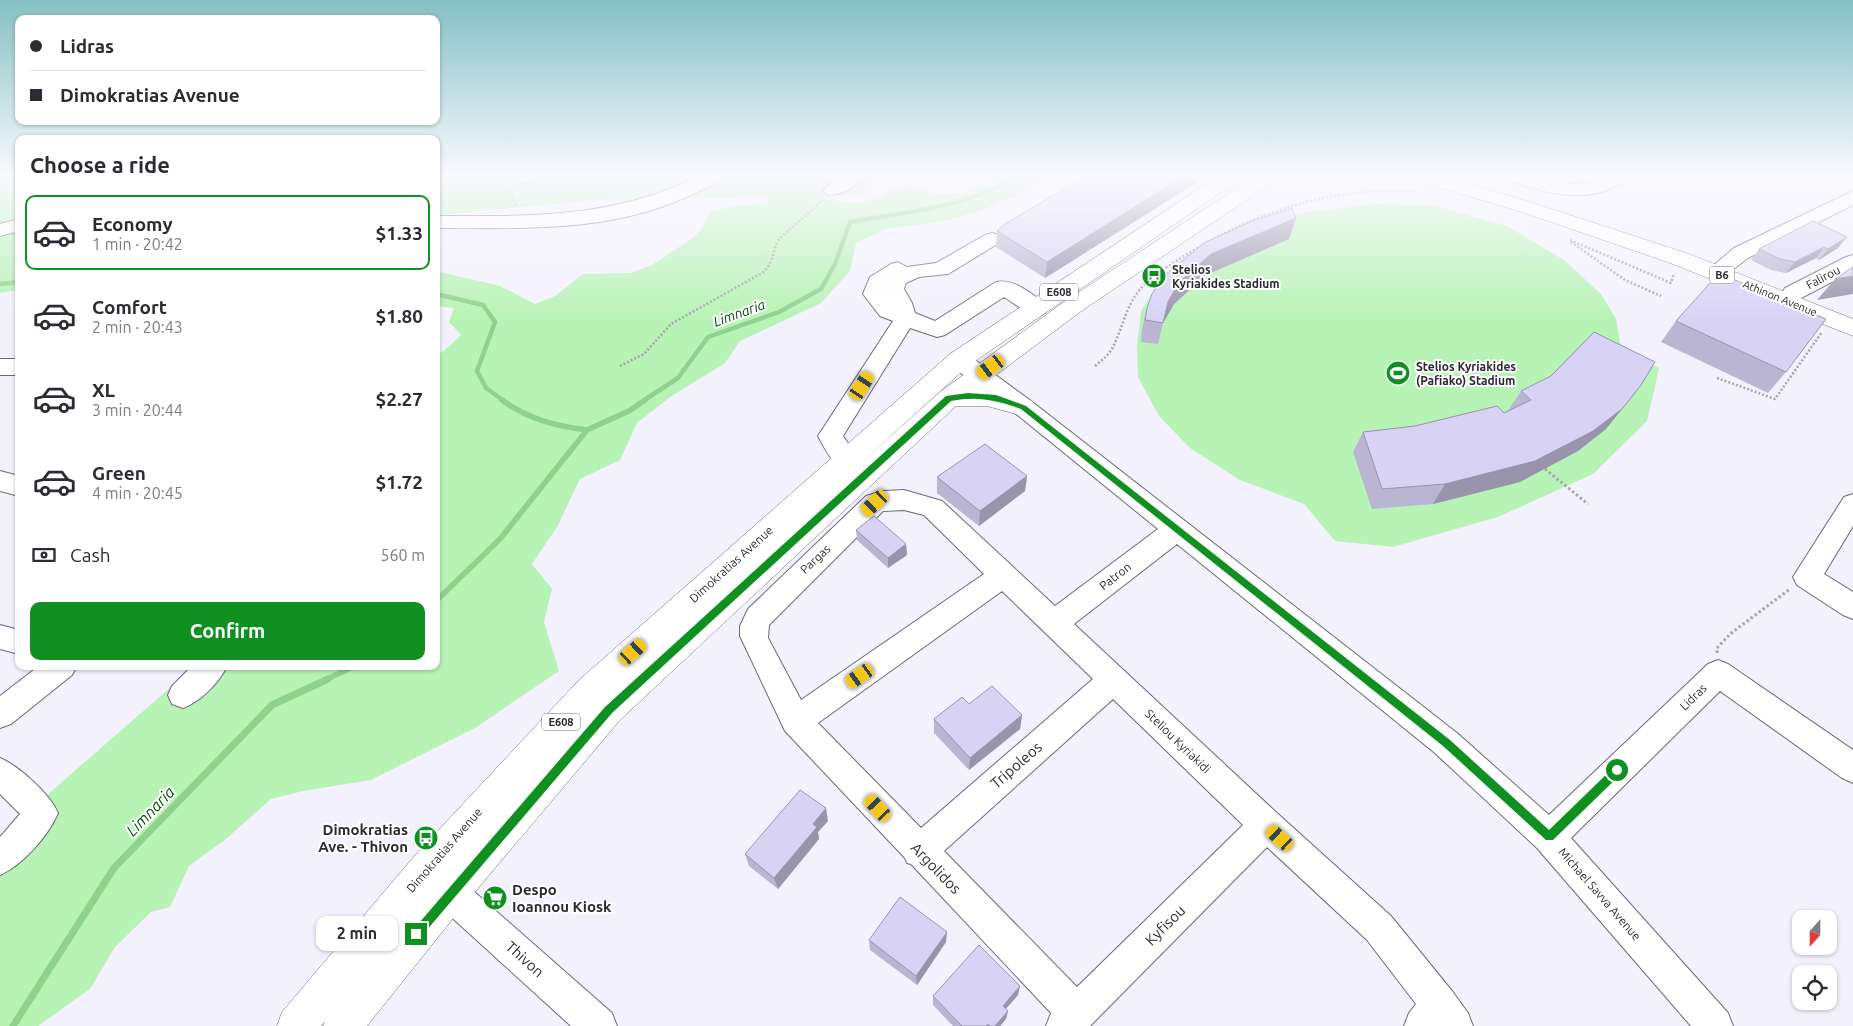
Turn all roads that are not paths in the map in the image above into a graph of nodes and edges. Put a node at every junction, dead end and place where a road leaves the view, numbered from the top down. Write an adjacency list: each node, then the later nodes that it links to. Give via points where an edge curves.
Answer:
1 (1161, 224): 13 (main road, Dimokratias Avenue / E608)
2 (1197, 224): 19 (main road, Dimokratias Avenue / E608, via 1072,307)
3 (1576, 224): 16 (main road, Athinon Avenue / B6, via 1681,259)
4 (1606, 224): 11 (main road, Athinon Avenue / B6)
5 (1799, 224): 11 (street, via 1741,253)
6 (15, 226): 7 (street)
7 (0, 230)
8 (992, 240): 15 (street, via 941,269 916,271 897,279 893,289)
9 (939, 262): 15 (street, via 915,263 878,282 874,294 888,312)
10 (1853, 262): 12 (street, Falirou)
11 (1724, 266): 12 (main road, Athinon Avenue / B6)
12 (1793, 293): 14 (main road, Athinon Avenue / B6)
13 (1037, 308): 15 (street, via 1004,287 938,330); 19 (main road, Dimokratias Avenue / E608)
14 (1853, 318)
15 (905, 319): 22 (street, via 830,436)
16 (1853, 328)
17 (0, 366): 18 (street)
18 (15, 368)
19 (969, 368): 20 (main road, Dimokratias Avenue / E608); 21 (street, Michael Savva Avenue); 22 (main road, Dimokratias Avenue / E608)
20 (949, 398): 21 (main road, via 982,395); 46 (main road, Dimokratias Avenue / E608, via 609,710)
21 (1023, 407): 27 (street, Michael Savva Avenue)
22 (847, 460): 49 (main road, Dimokratias Avenue / E608, via 590,690 429,865)
23 (0, 481): 24 (street)
24 (15, 485)
25 (875, 503): 28 (street, Steliou Kyriakidi, via 905,499 933,508); 31 (street, Pargas)
26 (1853, 504): 29 (street, via 1806,577)
27 (1176, 530): 30 (street, Patron); 43 (street, Michael Savva Avenue, via 1446,743)
28 (1004, 575): 30 (street, Steliou Kyriakidi); 39 (street)
29 (1853, 607)
30 (1054, 623): 36 (street, Steliou Kyriakidi)
31 (757, 633): 39 (street, Argolidos)
32 (0, 637): 33 (street)
33 (15, 641)
34 (57, 670): 38 (street)
35 (208, 670): 37 (street)
36 (1113, 680): 42 (street, Steliou Kyriakidi); 44 (street, Tripoleos)
37 (183, 695)
38 (0, 714)
39 (796, 721): 44 (street, Argolidos)
40 (1853, 768): 43 (street, Lidras, via 1718,673)
41 (0, 773): 45 (street, via 42,813)
42 (1266, 825): 47 (street, Kyfisou); 48 (street, Steliou Kyriakidi, via 1379,928)
43 (1549, 837): 52 (street, Michael Savva Avenue)
44 (919, 851): 47 (street, Argolidos)
45 (0, 858)
46 (450, 893): 50 (main road, Dimokratias Avenue / E608); 51 (street, Thivon)
47 (1071, 1019)
48 (1439, 1019)
49 (296, 1026)
50 (342, 1026)
51 (599, 1026)
52 (1715, 1026)

